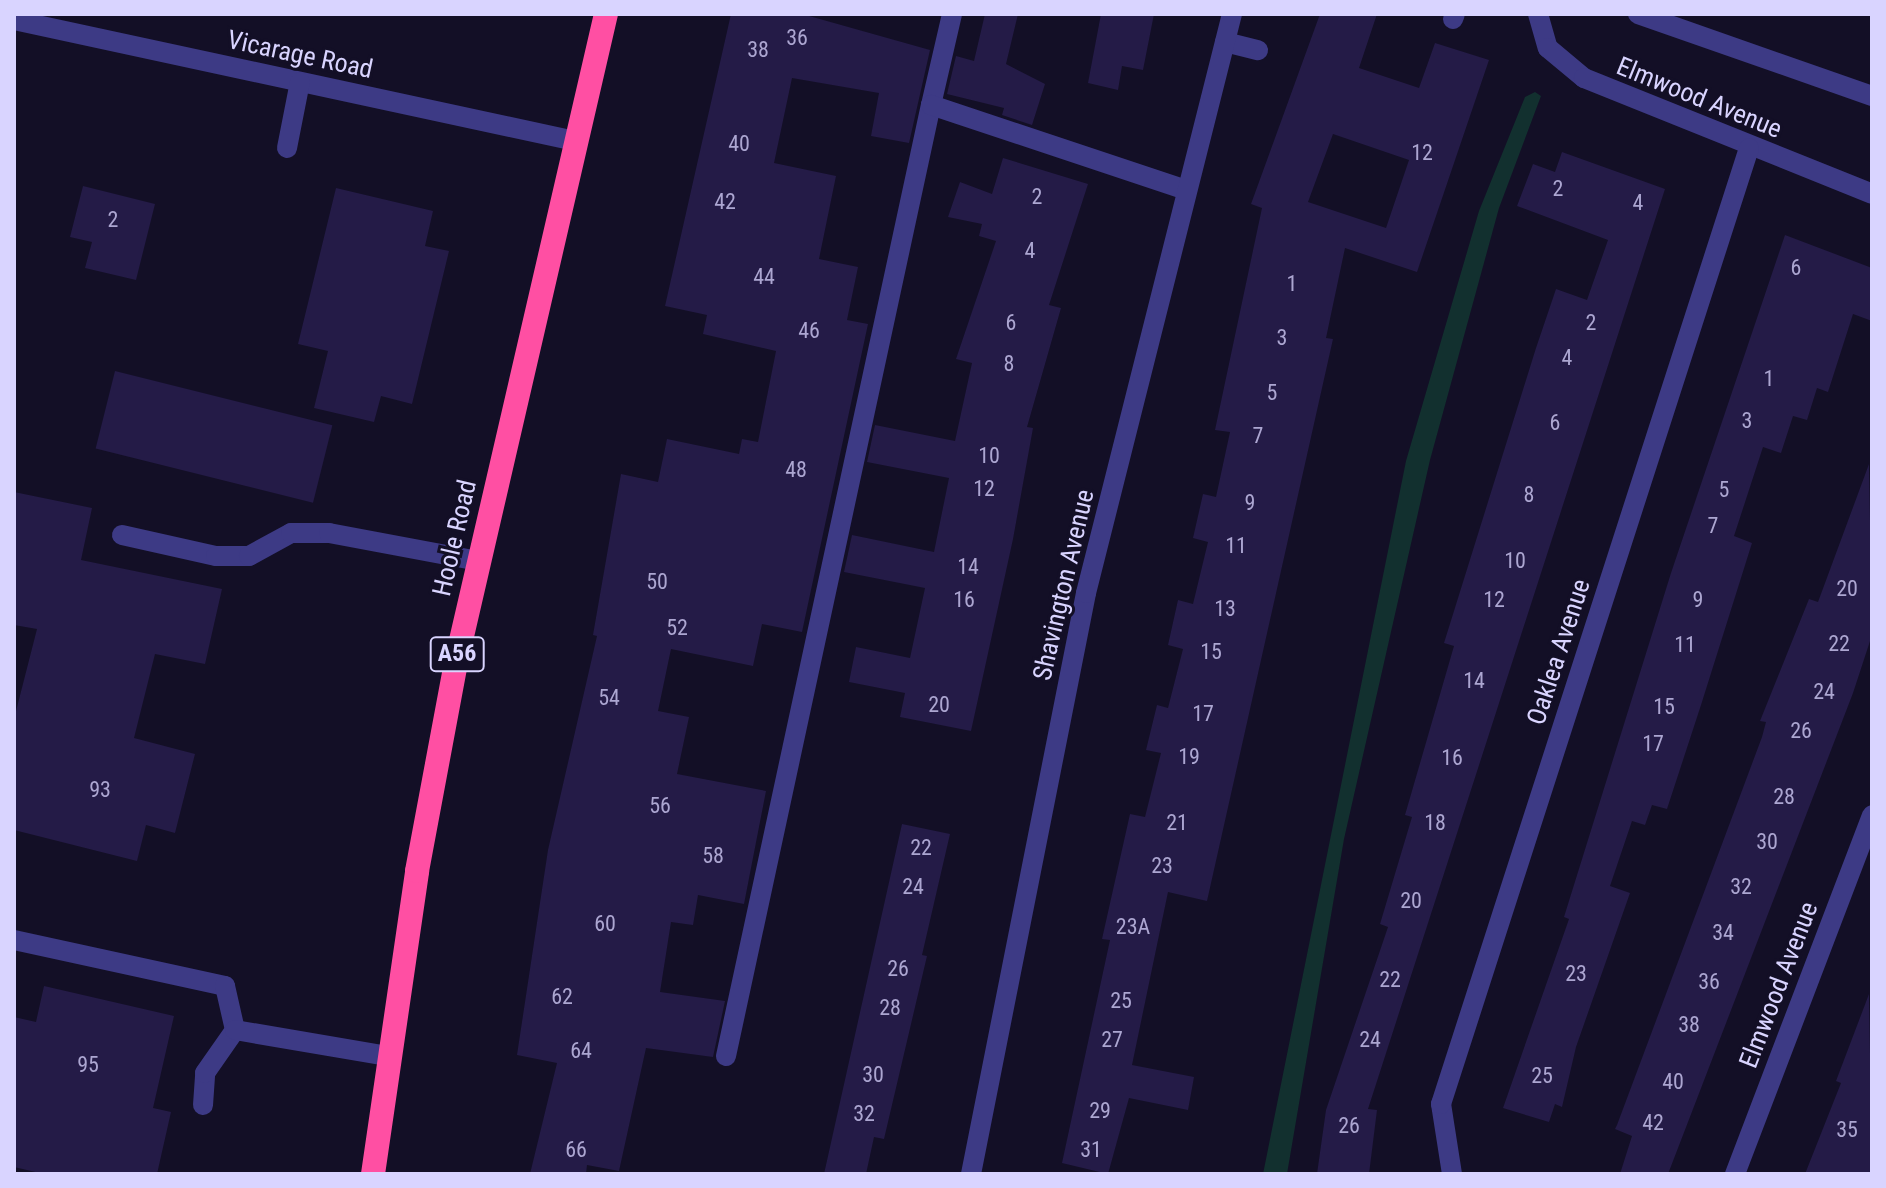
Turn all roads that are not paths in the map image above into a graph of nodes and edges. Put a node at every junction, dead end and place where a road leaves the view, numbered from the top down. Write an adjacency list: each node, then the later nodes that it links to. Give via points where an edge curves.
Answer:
1 (86, 14): 8 (street)
2 (606, 14): 14 (highway, Hoole Road / A56)
3 (952, 14): 13 (street)
4 (1232, 14): 9 (street, Shavington Avenue)
5 (1538, 14): 16 (street, Elmwood Avenue, via 1548,48 1584,78)
6 (1638, 14): 12 (street)
7 (14, 20): 8 (street, Vicarage Road)
8 (85, 35): 11 (street, Vicarage Road)
9 (1225, 42): 10 (street); 17 (street, Shavington Avenue)
10 (1258, 50)
11 (300, 82): 14 (street, Vicarage Road); 15 (street)
12 (1872, 96)
13 (931, 105): 17 (street); 25 (street)
14 (575, 141): 20 (highway, Hoole Road / A56)
15 (287, 148)
16 (1749, 148): 18 (street, Elmwood Avenue); 29 (street, Oaklea Avenue, via 1441,1104)
17 (1186, 190): 28 (street, Shavington Avenue, via 1086,593)
18 (1872, 194)
19 (122, 535): 20 (street, via 216,556 249,556 291,533 329,533)
20 (478, 561): 24 (highway, Hoole Road / A56)
21 (1872, 815): 30 (street, Elmwood Avenue)
22 (14, 940): 23 (street, via 225,986)
23 (235, 1030): 24 (street); 26 (street, via 205,1073)
24 (387, 1056): 27 (highway, Hoole Road / A56)
25 (726, 1056)
26 (203, 1105)
27 (373, 1174)
28 (971, 1174)
29 (1452, 1174)
30 (1735, 1174)

